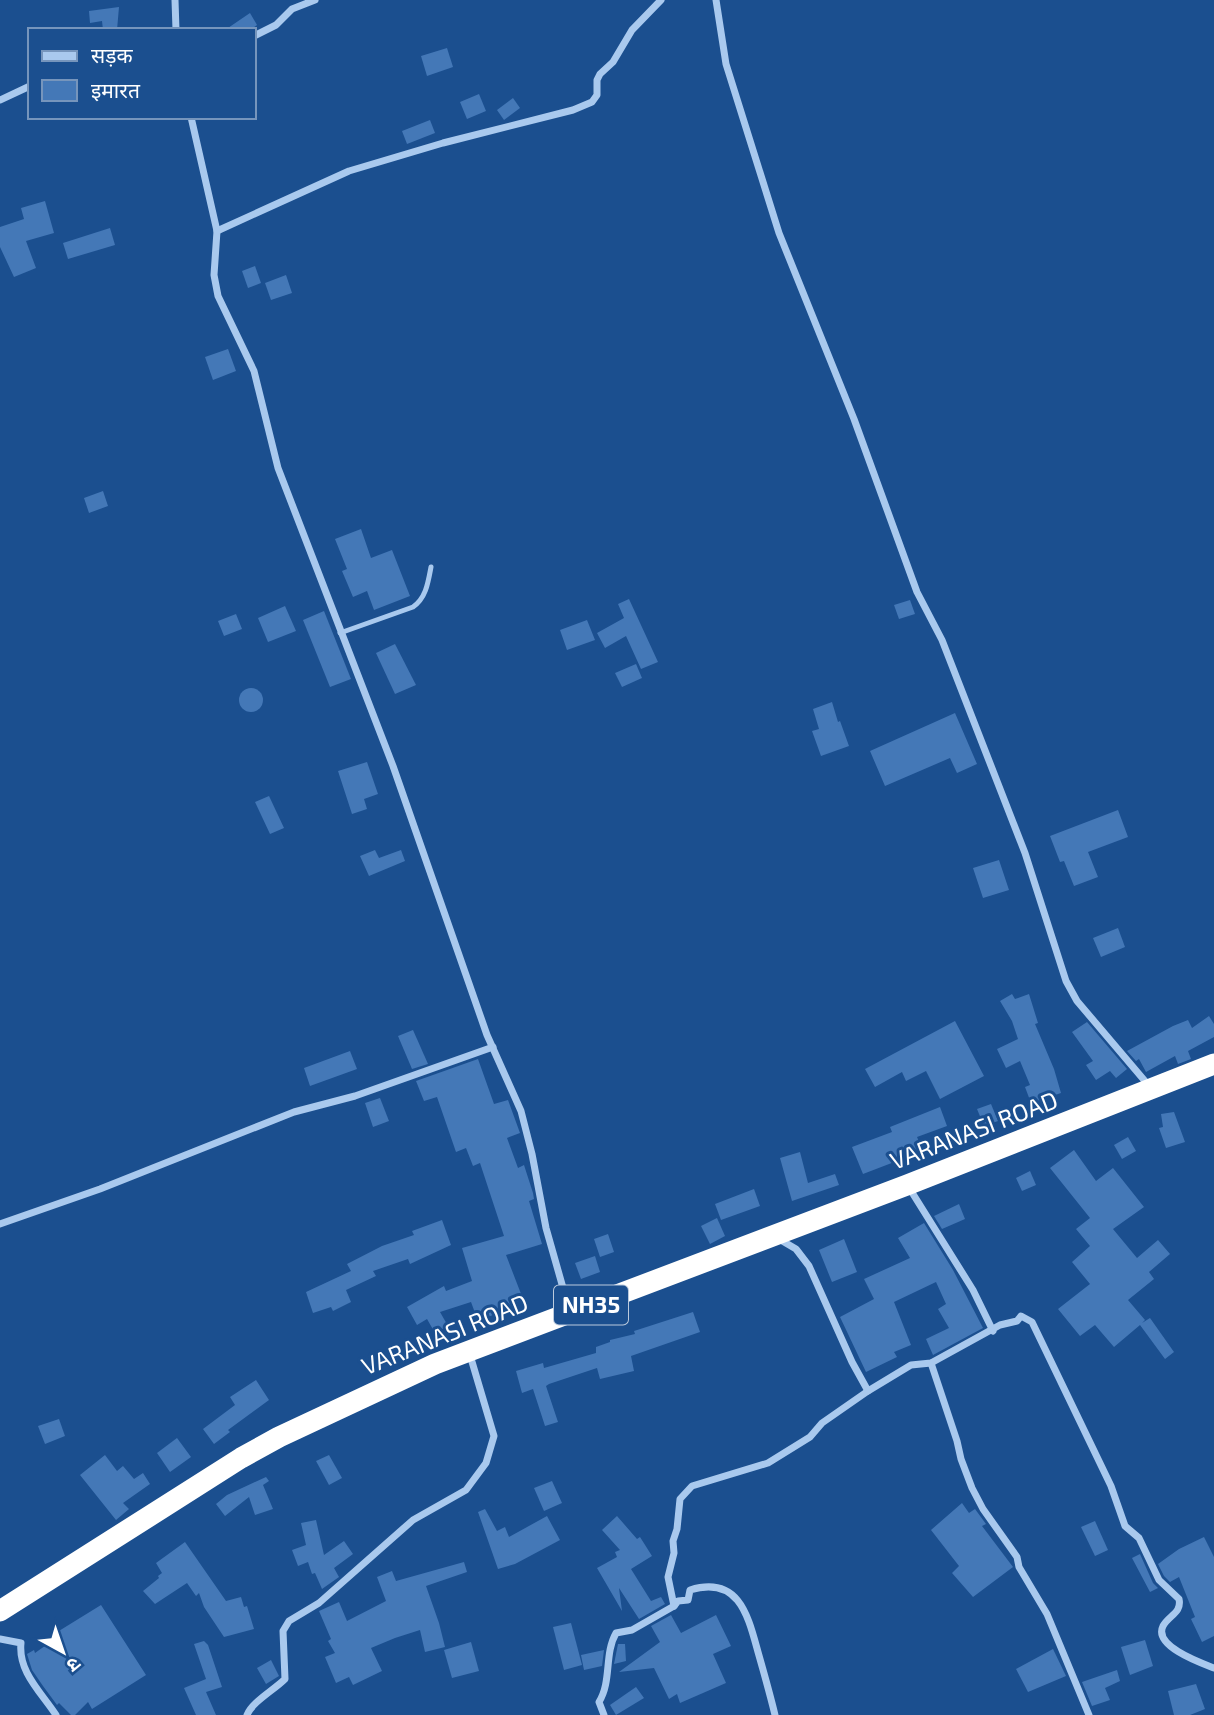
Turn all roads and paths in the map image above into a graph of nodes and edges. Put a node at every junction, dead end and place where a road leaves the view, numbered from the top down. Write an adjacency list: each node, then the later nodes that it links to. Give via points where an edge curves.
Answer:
1 (175, 0): 5 (street)
2 (314, 0): 6 (street, via 292,9 276,25)
3 (661, 0): 10 (street, via 600,74 592,102 349,172)
4 (716, 0): 15 (street, via 726,64 779,233 917,592 942,640 1025,853 1066,981)
5 (176, 28)
6 (256, 35)
7 (28, 87): 8 (street)
8 (0, 100)
9 (191, 119): 10 (street)
10 (217, 231): 12 (street, via 215,286 254,370 278,468)
11 (431, 567): 12 (lane, via 420,602)
12 (340, 633): 13 (street, via 393,766)
13 (493, 1047): 17 (street, via 355,1096 294,1112); 19 (street, via 521,1111)
14 (1214, 1064): 15 (highway, VARANASI ROAD / NH35)
15 (1152, 1090): 16 (highway, VARANASI ROAD / NH35)
16 (908, 1185): 18 (highway, VARANASI ROAD / NH35); 20 (street)
17 (0, 1224)
18 (772, 1236): 19 (highway, VARANASI ROAD / NH35); 23 (street, via 796,1249 809,1266)
19 (570, 1313): 21 (highway, VARANASI ROAD / NH35)
20 (993, 1331): 22 (street); 27 (street, via 1021,1316 1032,1322 1111,1486 1125,1526 1139,1538 1159,1580 1179,1599 1162,1634 1171,1647)
21 (469, 1350): 25 (highway, VARANASI ROAD / NH35, via 393,1382 241,1458); 29 (street, via 494,1436 486,1463 466,1490 413,1520 319,1603 289,1621 283,1631 285,1679 250,1707)
22 (931, 1363): 23 (street, via 911,1365); 32 (street, via 972,1488 1047,1614)
23 (868, 1391): 24 (street, via 768,1463 692,1486 678,1506 668,1577)
24 (674, 1606): 30 (street, via 632,1630 616,1633 599,1702); 31 (street, via 688,1600 690,1590 699,1587 721,1589 738,1599 749,1618)
25 (0, 1611)
26 (0, 1639): 28 (street, via 21,1643 27,1675)
27 (1214, 1668)
28 (56, 1715)
29 (247, 1715)
30 (604, 1715)
31 (775, 1715)
32 (1089, 1715)

